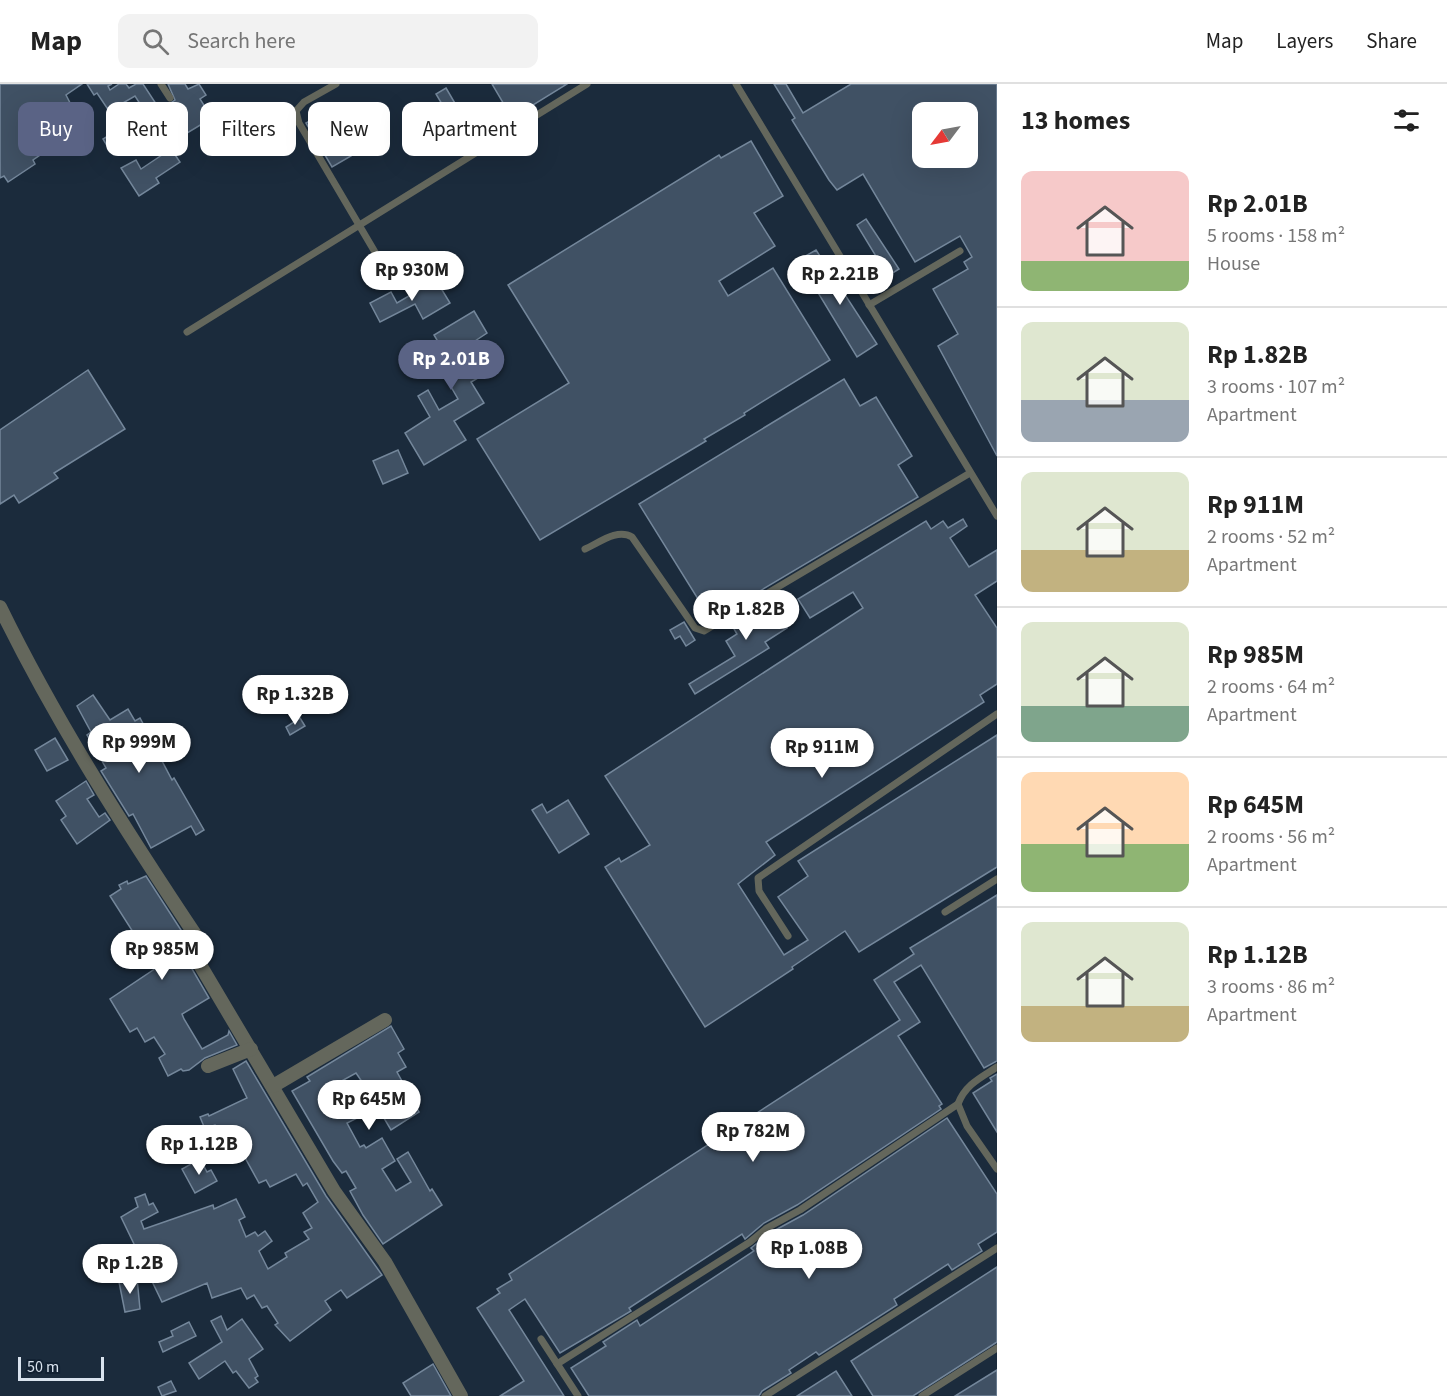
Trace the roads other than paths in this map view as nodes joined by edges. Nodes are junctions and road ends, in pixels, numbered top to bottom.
1 (161, 84) edge
2 (336, 84) edge
3 (588, 84) edge
4 (736, 84) edge
5 (170, 98) dead end
6 (359, 226) junction
7 (960, 251) dead end
8 (392, 281) dead end
9 (869, 304) junction
10 (187, 332) dead end
11 (970, 473) junction
12 (997, 516) edge
13 (585, 549) dead end
14 (0, 607) edge
15 (997, 714) edge
16 (997, 879) edge
17 (945, 912) dead end
18 (788, 936) dead end
19 (385, 1020) dead end
20 (251, 1050) junction
21 (208, 1066) dead end
22 (997, 1067) edge
23 (273, 1086) junction
24 (958, 1104) junction
25 (997, 1169) edge
26 (997, 1248) edge
27 (541, 1339) dead end
28 (997, 1348) edge
29 (557, 1364) junction
30 (461, 1396) edge
31 (578, 1396) edge
32 (765, 1396) edge
33 (922, 1396) edge

1 - 5 lane
2 - 6 lane
3 - 6 lane
4 - 9 lane
6 - 8 lane
6 - 10 lane
7 - 9 lane
9 - 11 lane
11 - 12 lane
11 - 13 lane
14 - 20 street
15 - 18 lane
16 - 17 lane
19 - 23 street
20 - 21 street
20 - 23 street
22 - 24 lane
23 - 30 street
24 - 25 lane
24 - 29 lane
26 - 32 lane
27 - 29 lane
28 - 33 lane
29 - 31 lane

